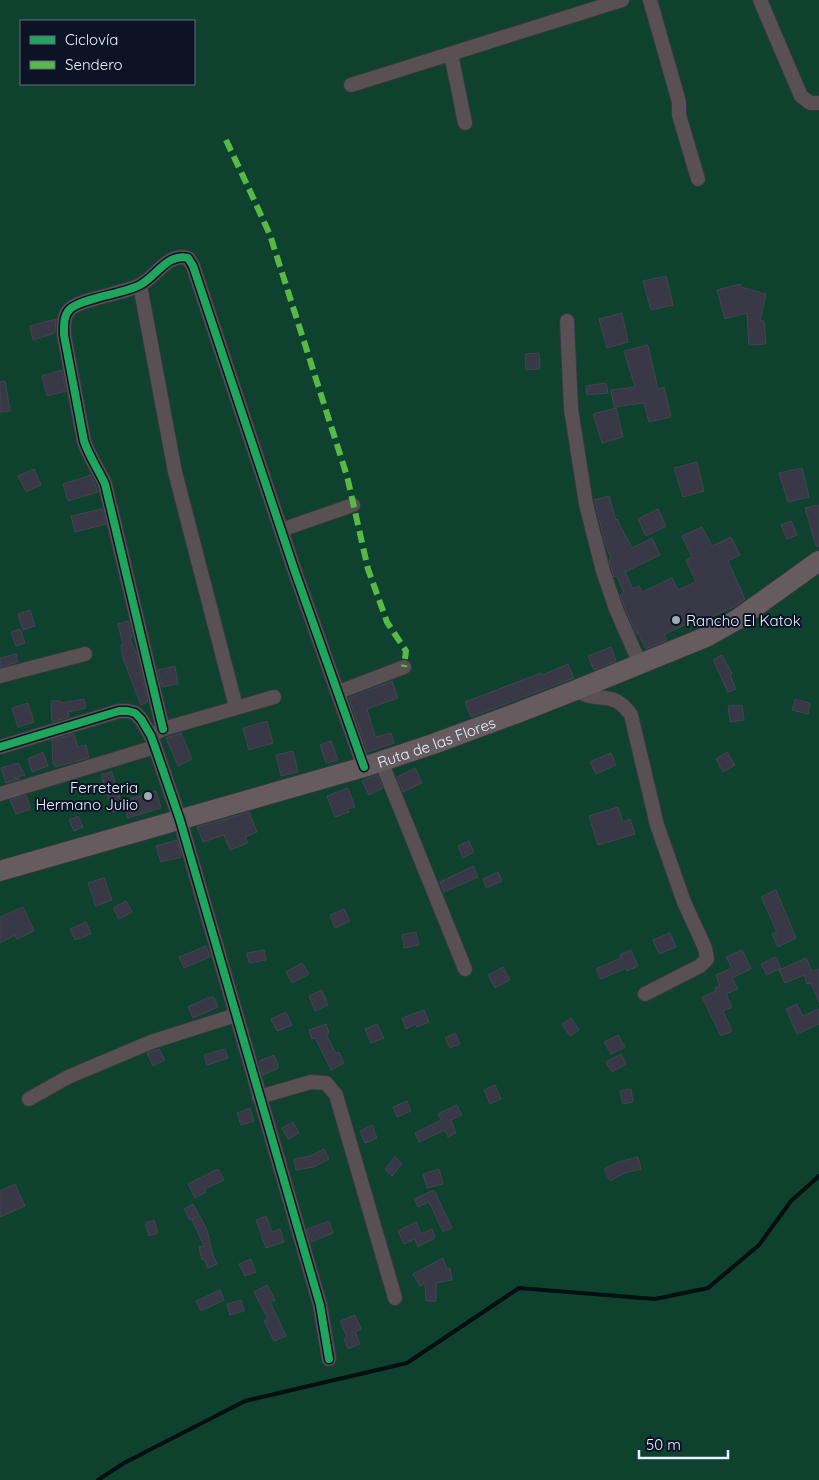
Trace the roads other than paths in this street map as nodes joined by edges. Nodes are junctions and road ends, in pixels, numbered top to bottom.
1 (622, 0) edge
2 (650, 0) edge
3 (760, 0) edge
4 (451, 54) junction
5 (351, 85) dead end
6 (819, 103) edge
7 (465, 123) dead end
8 (698, 180) dead end
9 (140, 285) junction
10 (567, 321) dead end
11 (353, 504) dead end
12 (281, 530) junction
13 (819, 561) edge
14 (85, 654) dead end
15 (640, 664) junction
16 (404, 667) dead end
17 (0, 676) edge
18 (576, 690) junction
19 (338, 692) junction
20 (274, 697) dead end
21 (236, 707) junction
22 (156, 737) junction
23 (0, 747) edge
24 (372, 764) junction
25 (0, 794) edge
26 (180, 820) junction
27 (0, 871) edge
28 (465, 969) dead end
29 (645, 994) dead end
30 (236, 1015) junction
31 (259, 1097) junction
32 (30, 1099) dead end
33 (395, 1298) dead end
34 (329, 1359) dead end

1 - 4 street
2 - 8 street
3 - 6 street
4 - 5 street
4 - 7 street
9 - 12 street
9 - 21 street
9 - 22 street
10 - 15 street
11 - 12 street
12 - 19 street
13 - 15 main road, Ruta de las Flores
14 - 17 street
15 - 18 main road, Ruta de las Flores
16 - 19 street
18 - 24 main road, Ruta de las Flores
18 - 29 street
19 - 24 street
20 - 21 street
21 - 22 street
22 - 23 street
22 - 25 street
22 - 26 street
24 - 26 main road, Ruta de las Flores
24 - 28 street
26 - 27 main road, Ruta de las Flores
26 - 30 street
30 - 31 street
30 - 32 street
31 - 33 street
31 - 34 street

